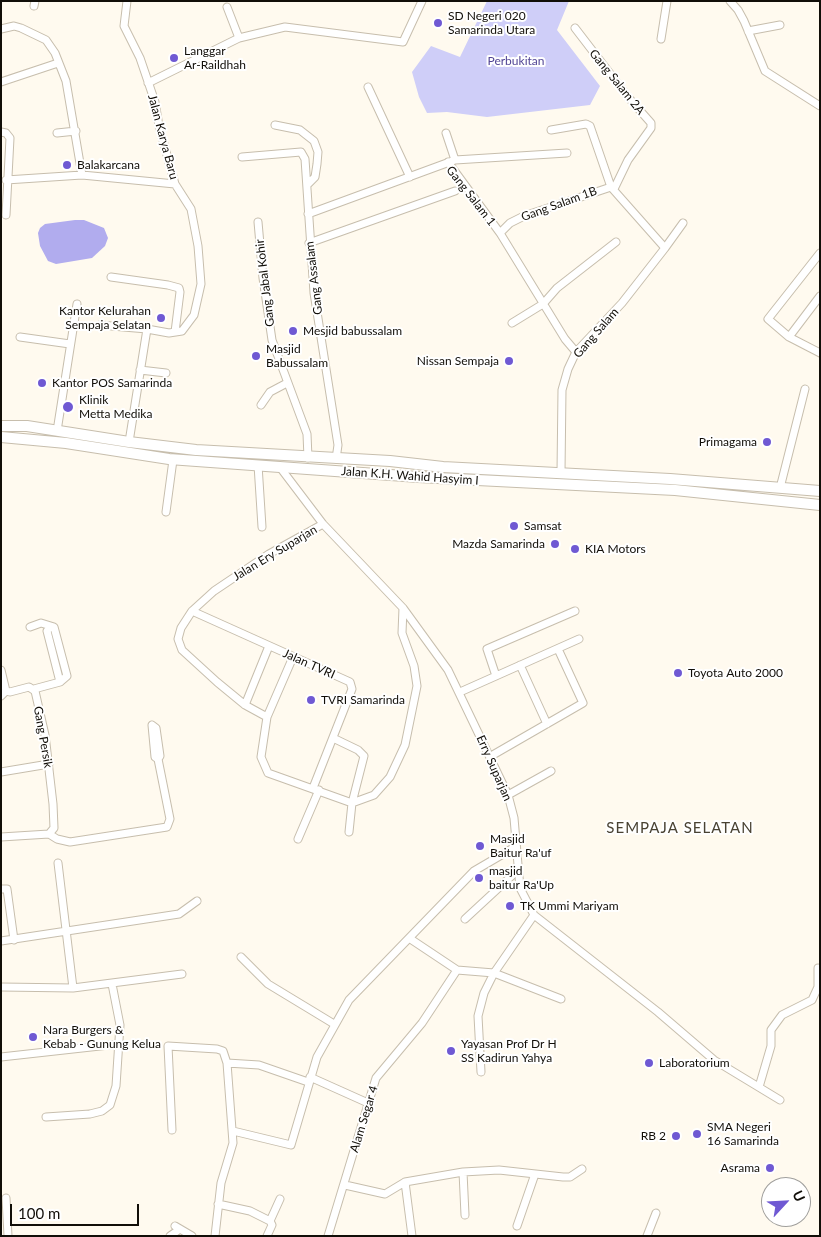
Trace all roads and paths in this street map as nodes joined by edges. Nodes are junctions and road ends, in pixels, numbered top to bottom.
1 (127, 1) edge
2 (422, 1) edge
3 (667, 1) edge
4 (732, 2) edge
5 (227, 7) dead end
6 (780, 25) dead end
7 (575, 28) dead end
8 (1, 29) edge
9 (748, 31) junction
10 (239, 38) junction
11 (661, 39) dead end
12 (58, 63) junction
13 (1, 82) edge
14 (148, 83) junction
15 (368, 87) dead end
16 (820, 106) edge
17 (275, 125) dead end
18 (551, 130) dead end
19 (76, 131) junction
20 (1, 132) edge
21 (57, 133) dead end
22 (446, 133) dead end
23 (567, 153) dead end
24 (242, 157) dead end
25 (451, 161) junction
26 (82, 175) junction
27 (410, 177) junction
28 (6, 180) junction
29 (175, 184) junction
30 (306, 185) junction
31 (612, 188) junction
32 (455, 191) dead end
33 (308, 214) junction
34 (6, 215) dead end
35 (258, 222) dead end
36 (683, 224) dead end
37 (500, 233) junction
38 (616, 242) dead end
39 (309, 244) junction
40 (665, 248) junction
41 (820, 253) edge
42 (111, 277) dead end
43 (820, 296) edge
44 (77, 304) dead end
45 (543, 304) junction
46 (512, 323) dead end
47 (100, 325) dead end
48 (147, 328) junction
49 (175, 332) junction
50 (20, 337) dead end
51 (789, 337) junction
52 (70, 344) junction
53 (576, 352) junction
54 (820, 353) edge
55 (140, 370) junction
56 (166, 373) dead end
57 (287, 382) junction
58 (804, 389) dead end
59 (261, 405) dead end
60 (1, 426) edge
61 (57, 430) junction
62 (1, 437) edge
63 (129, 442) junction
64 (308, 458) junction
65 (336, 459) junction
66 (173, 460) junction
67 (416, 464) junction
68 (258, 465) junction
69 (279, 466) junction
70 (561, 472) junction
71 (418, 477) junction
72 (780, 488) junction
73 (820, 491) edge
74 (820, 505) edge
75 (166, 512) dead end
76 (323, 524) junction
77 (262, 527) dead end
78 (403, 608) junction
79 (192, 611) junction
80 (576, 611) dead end
81 (30, 627) dead end
82 (578, 639) dead end
83 (270, 646) junction
84 (558, 649) junction
85 (293, 657) junction
86 (520, 665) junction
87 (1, 670) edge
88 (496, 676) junction
89 (34, 688) junction
90 (460, 692) junction
91 (4, 693) edge
92 (245, 705) junction
93 (267, 717) junction
94 (547, 724) junction
95 (333, 738) junction
96 (491, 756) junction
97 (158, 759) dead end
98 (49, 764) junction
99 (551, 771) dead end
100 (1, 772) edge
101 (316, 789) junction
102 (508, 795) junction
103 (352, 803) junction
104 (349, 832) dead end
105 (49, 834) junction
106 (1, 837) edge
107 (298, 839) dead end
108 (515, 847) junction
109 (58, 862) dead end
110 (518, 870) junction
111 (4, 889) edge
112 (197, 902) dead end
113 (534, 915) junction
114 (465, 919) dead end
115 (67, 930) junction
116 (409, 938) junction
117 (14, 940) junction
118 (1, 941) edge
119 (241, 957) dead end
120 (818, 968) dead end
121 (459, 969) junction
122 (494, 973) junction
123 (182, 974) dead end
124 (112, 984) junction
125 (1, 986) edge
126 (73, 988) junction
127 (561, 999) dead end
128 (334, 1024) junction
129 (118, 1044) junction
130 (1, 1058) edge
131 (227, 1062) junction
132 (481, 1072) dead end
133 (309, 1079) junction
134 (759, 1087) junction
135 (780, 1100) dead end
136 (368, 1103) junction
137 (46, 1117) dead end
138 (172, 1130) dead end
139 (233, 1131) junction
140 (582, 1169) dead end
141 (463, 1172) junction
142 (535, 1174) junction
143 (405, 1182) junction
144 (345, 1185) junction
145 (6, 1198) dead end
146 (280, 1199) dead end
147 (218, 1204) junction
148 (656, 1213) dead end
149 (465, 1215) dead end
150 (270, 1221) junction
151 (517, 1226) dead end
152 (8, 1236) edge
153 (170, 1236) edge
154 (192, 1236) edge
155 (215, 1236) edge
156 (267, 1236) edge
157 (328, 1236) edge
158 (412, 1236) edge
159 (647, 1236) edge

1 - 14 street, Jalan Karya Baru
2 - 10 street, Jalan Karya Baru
3 - 11 street
4 - 9 street
5 - 10 street
6 - 9 street
7 - 31 street, Gang Salam 2A
8 - 12 street
9 - 16 street
10 - 14 street, Jalan Karya Baru
12 - 13 street
12 - 19 street
14 - 29 street, Jalan Karya Baru
15 - 27 street
17 - 30 street
18 - 31 street
19 - 21 street
19 - 26 street
20 - 28 street
22 - 25 street
23 - 25 street
24 - 30 street, Gang Assalam
25 - 27 street, Gang Salam 1
25 - 37 street, Gang Salam 1
26 - 28 street
26 - 29 street
27 - 33 street, Gang Salam 1
28 - 34 street
29 - 49 street, Jalan Karya Baru
30 - 33 street, Gang Assalam
31 - 37 street, Gang Salam 1B
31 - 40 street, Gang Salam 1B
32 - 39 street
33 - 39 street, Gang Assalam
35 - 57 street, Gang Jabal Kohir
36 - 40 street
37 - 45 street, Gang Salam 1
38 - 45 street
39 - 65 street, Gang Assalam
40 - 53 street, Gang Salam
41 - 51 street
42 - 49 street
43 - 51 street
44 - 52 street
45 - 46 street
45 - 53 street, Gang Salam 1
47 - 48 street
48 - 49 street
48 - 55 street
50 - 52 street
51 - 54 street
52 - 61 street
53 - 70 street, Gang Salam
55 - 56 street
55 - 63 street
57 - 59 street
57 - 64 street, Gang Jabal Kohir
58 - 72 street
60 - 61 main road, Jalan K.H. Wahid Hasyim I
61 - 63 main road, Jalan K.H. Wahid Hasyim I
62 - 66 main road, Jalan K.H. Wahid Hasyim I
63 - 64 main road, Jalan K.H. Wahid Hasyim I
64 - 65 main road, Jalan K.H. Wahid Hasyim I
65 - 67 main road, Jalan K.H. Wahid Hasyim I
66 - 68 main road, Jalan K.H. Wahid Hasyim I
66 - 75 street
67 - 70 main road, Jalan K.H. Wahid Hasyim I
67 - 71 main road
68 - 69 main road, Jalan K.H. Wahid Hasyim I
68 - 77 street
69 - 71 main road, Jalan K.H. Wahid Hasyim I
69 - 76 street, Erry Suparjan
70 - 72 main road, Jalan K.H. Wahid Hasyim I
71 - 74 main road, Jalan K.H. Wahid Hasyim I
72 - 73 main road, Jalan K.H. Wahid Hasyim I
76 - 78 street, Erry Suparjan
76 - 79 street, Jalan Ery Suparjan
78 - 90 street, Erry Suparjan
78 - 103 street
79 - 83 street, Jalan TVRI
79 - 92 street, Jalan Ery Suparjan
80 - 88 street
81 - 89 street
82 - 84 street
83 - 85 street, Jalan TVRI
83 - 92 street
84 - 86 street
84 - 94 street
85 - 93 street
85 - 95 street, Jalan TVRI
86 - 88 street
86 - 94 street
87 - 91 street, Gang Persik
88 - 90 street
89 - 91 street, Gang Persik
89 - 98 street, Gang Persik
90 - 96 street, Erry Suparjan
92 - 93 street, Jalan Ery Suparjan
93 - 101 street
94 - 96 street
95 - 101 street, Jalan TVRI
95 - 103 street
96 - 102 street, Erry Suparjan
97 - 105 street
98 - 100 street
98 - 105 street, Gang Persik
99 - 102 street
101 - 103 street
101 - 107 street, Jalan TVRI
102 - 108 street, Erry Suparjan
103 - 104 street
105 - 106 street
108 - 110 street, Erry Suparjan
108 - 116 street
109 - 115 street
110 - 113 street, Erry Suparjan
110 - 114 street
111 - 117 street
112 - 115 street
113 - 122 street
113 - 134 street, Erry Suparjan
115 - 117 street
115 - 126 street
116 - 121 street
116 - 128 street
117 - 118 street
119 - 128 street
120 - 134 street
121 - 122 street
121 - 136 street, Alam Segar 4
122 - 127 street
122 - 132 street
123 - 124 street
124 - 126 street
124 - 129 street
125 - 126 street
128 - 133 street
129 - 130 street
129 - 137 street
131 - 133 street
131 - 138 street
131 - 139 street
133 - 136 street
133 - 139 street
134 - 135 street, Erry Suparjan
136 - 144 street, Alam Segar 4
139 - 147 street
140 - 142 street
141 - 142 street
141 - 143 street
141 - 149 street
142 - 151 street
143 - 144 street
143 - 158 street
144 - 157 street, Alam Segar 4
145 - 152 street
146 - 150 street
147 - 150 street
147 - 155 street
148 - 159 street
150 - 156 street
153 - 154 street

